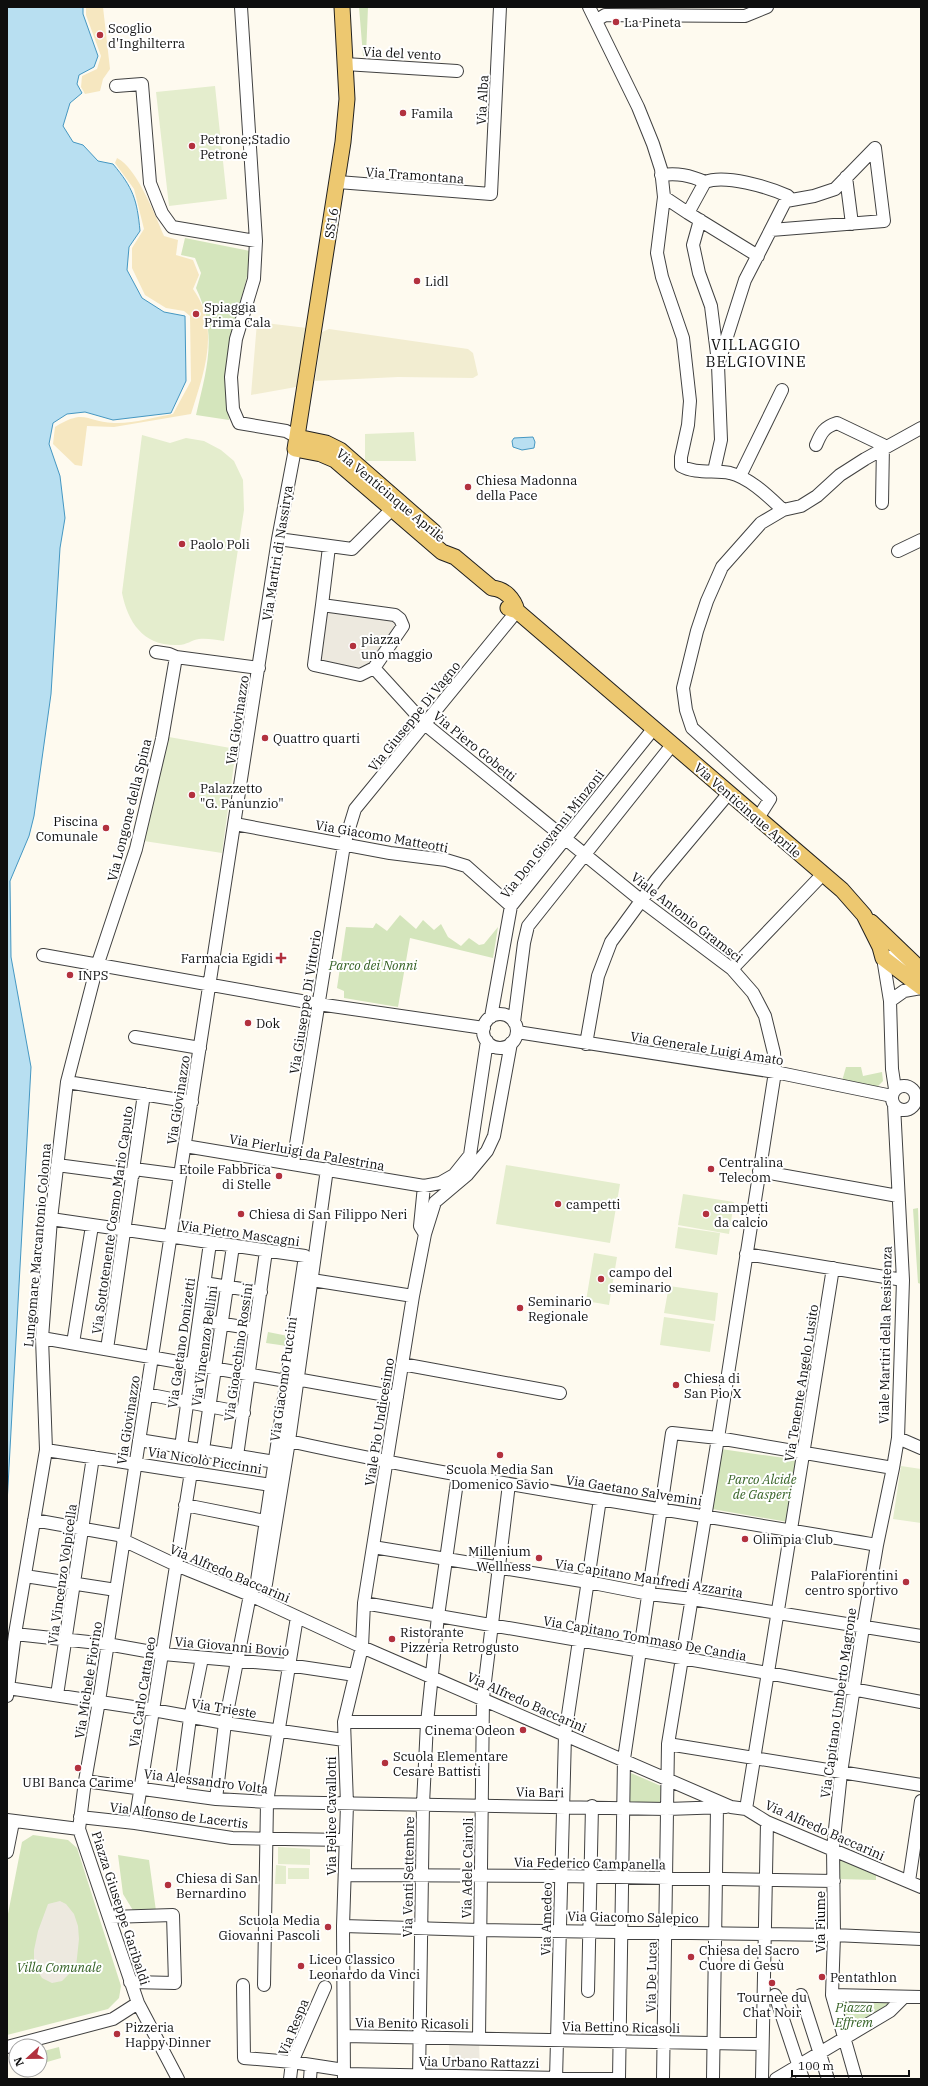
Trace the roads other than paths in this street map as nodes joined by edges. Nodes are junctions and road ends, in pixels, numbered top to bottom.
1 (241, 7) edge
2 (342, 7) edge
3 (500, 7) edge
4 (589, 7) edge
5 (767, 7) edge
6 (597, 20) junction
7 (345, 64) junction
8 (457, 70) dead end
9 (116, 86) dead end
10 (661, 176) junction
11 (846, 177) junction
12 (338, 182) junction
13 (705, 182) junction
14 (491, 194) joint
15 (664, 197) junction
16 (786, 201) junction
17 (688, 213) junction
18 (700, 220) junction
19 (852, 224) junction
20 (771, 230) junction
21 (256, 241) junction
22 (758, 256) junction
23 (718, 365) junction
24 (782, 390) dead end
25 (921, 428) edge
26 (296, 443) junction
27 (816, 445) dead end
28 (882, 450) junction
29 (714, 471) junction
30 (740, 476) junction
31 (882, 503) dead end
32 (392, 509) junction
33 (783, 510) junction
34 (278, 539) junction
35 (921, 540) edge
36 (329, 547) junction
37 (898, 552) dead end
38 (455, 556) junction
39 (322, 605) junction
40 (517, 612) junction
41 (156, 652) dead end
42 (176, 657) junction
43 (259, 668) junction
44 (374, 668) junction
45 (426, 725) junction
46 (654, 728) junction
47 (672, 744) junction
48 (729, 793) junction
49 (758, 818) junction
50 (235, 824) junction
51 (566, 838) junction
52 (344, 844) junction
53 (585, 854) junction
54 (822, 874) junction
55 (641, 900) junction
56 (511, 906) junction
57 (864, 915) junction
58 (43, 955) dead end
59 (883, 958) junction
60 (97, 966) junction
61 (919, 968) edge
62 (732, 969) junction
63 (210, 986) junction
64 (921, 988) edge
65 (890, 1000) junction
66 (318, 1004) junction
67 (491, 1017) junction
68 (484, 1028) junction
69 (514, 1033) junction
70 (135, 1036) dead end
71 (487, 1041) junction
72 (586, 1044) junction
73 (200, 1048) junction
74 (775, 1072) junction
75 (67, 1082) junction
76 (144, 1094) junction
77 (897, 1094) junction
78 (918, 1095) edge
79 (192, 1102) junction
80 (914, 1107) edge
81 (896, 1129) junction
82 (185, 1146) junction
83 (293, 1163) junction
84 (57, 1165) junction
85 (327, 1169) junction
86 (759, 1171) junction
87 (133, 1172) junction
88 (180, 1175) junction
89 (424, 1186) junction
90 (898, 1196) junction
91 (51, 1219) junction
92 (92, 1226) junction
93 (124, 1231) junction
94 (425, 1234) junction
95 (170, 1237) junction
96 (210, 1243) junction
97 (233, 1246) junction
98 (266, 1251) junction
99 (746, 1254) junction
100 (833, 1268) junction
101 (312, 1280) junction
102 (903, 1280) junction
103 (204, 1283) junction
104 (227, 1287) junction
105 (261, 1292) junction
106 (413, 1296) junction
107 (199, 1320) junction
108 (221, 1324) junction
109 (255, 1329) junction
110 (42, 1338) junction
111 (74, 1343) junction
112 (107, 1349) junction
113 (152, 1356) junction
114 (192, 1364) junction
115 (402, 1364) junction
116 (215, 1368) junction
117 (249, 1374) junction
118 (291, 1380) junction
119 (560, 1393) dead end
120 (146, 1394) junction
121 (398, 1397) junction
122 (187, 1402) junction
123 (209, 1406) junction
124 (244, 1413) junction
125 (718, 1438) junction
126 (898, 1438) junction
127 (139, 1440) junction
128 (289, 1441) junction
129 (180, 1447) junction
130 (921, 1448) edge
131 (46, 1450) junction
132 (202, 1450) junction
133 (804, 1453) junction
134 (238, 1456) junction
135 (93, 1457) junction
136 (275, 1462) junction
137 (387, 1463) junction
138 (135, 1464) junction
139 (893, 1468) junction
140 (191, 1472) junction
141 (458, 1475) junction
142 (509, 1484) junction
143 (270, 1485) junction
144 (600, 1499) junction
145 (185, 1505) junction
146 (661, 1511) junction
147 (706, 1516) junction
148 (34, 1520) junction
149 (265, 1521) junction
150 (82, 1528) junction
151 (792, 1530) junction
152 (124, 1538) junction
153 (877, 1545) junction
154 (373, 1547) junction
155 (446, 1559) junction
156 (176, 1565) junction
157 (498, 1568) junction
158 (25, 1576) junction
159 (257, 1581) junction
160 (588, 1582) junction
161 (74, 1584) junction
162 (116, 1590) junction
163 (649, 1594) junction
164 (250, 1595) junction
165 (692, 1599) junction
166 (364, 1603) junction
167 (778, 1613) junction
168 (438, 1616) junction
169 (297, 1617) junction
170 (490, 1626) junction
171 (863, 1627) junction
172 (15, 1634) junction
173 (921, 1636) edge
174 (66, 1640) junction
175 (578, 1641) junction
176 (107, 1644) junction
177 (362, 1647) junction
178 (640, 1651) junction
179 (163, 1654) junction
180 (202, 1658) junction
181 (682, 1660) junction
182 (237, 1661) junction
183 (288, 1665) junction
184 (768, 1673) junction
185 (356, 1675) junction
186 (432, 1676) junction
187 (854, 1690) junction
188 (7, 1692) edge
189 (57, 1695) junction
190 (483, 1698) junction
191 (99, 1701) junction
192 (921, 1702) edge
193 (153, 1710) junction
194 (190, 1718) junction
195 (344, 1722) junction
196 (482, 1722) junction
197 (225, 1723) junction
198 (427, 1723) junction
199 (278, 1730) junction
200 (565, 1735) junction
201 (344, 1740) junction
202 (668, 1744) junction
203 (753, 1757) junction
204 (624, 1759) junction
205 (841, 1773) junction
206 (667, 1778) junction
207 (85, 1781) junction
208 (921, 1785) edge
209 (141, 1787) junction
210 (180, 1793) junction
211 (216, 1799) junction
212 (921, 1800) edge
213 (267, 1802) junction
214 (348, 1804) junction
215 (423, 1804) junction
216 (482, 1805) junction
217 (563, 1806) junction
218 (592, 1806) junction
219 (717, 1807) junction
220 (731, 1807) junction
221 (623, 1808) junction
222 (667, 1809) junction
223 (746, 1809) junction
224 (10, 1821) edge
225 (767, 1822) junction
226 (80, 1823) junction
227 (135, 1823) junction
228 (265, 1838) junction
229 (346, 1840) junction
230 (833, 1848) junction
231 (7, 1852) edge
232 (423, 1874) junction
233 (345, 1875) junction
234 (481, 1875) junction
235 (561, 1876) junction
236 (590, 1877) junction
237 (623, 1877) junction
238 (666, 1878) junction
239 (717, 1880) junction
240 (767, 1880) junction
241 (834, 1881) junction
242 (909, 1881) junction
243 (921, 1887) edge
244 (110, 1917) junction
245 (344, 1926) junction
246 (422, 1928) junction
247 (480, 1930) junction
248 (560, 1930) junction
249 (589, 1930) junction
250 (622, 1931) junction
251 (715, 1932) junction
252 (666, 1933) junction
253 (766, 1934) junction
254 (834, 1935) junction
255 (921, 1939) edge
256 (130, 1982) junction
257 (243, 1985) dead end
258 (264, 1985) dead end
259 (325, 1986) dead end
260 (588, 1992) dead end
261 (769, 1995) junction
262 (801, 1995) dead end
263 (832, 1995) junction
264 (904, 1997) junction
265 (921, 1997) edge
266 (138, 2003) junction
267 (344, 2036) junction
268 (419, 2037) junction
269 (479, 2038) junction
270 (557, 2040) junction
271 (620, 2040) junction
272 (844, 2040) junction
273 (664, 2042) junction
274 (714, 2043) junction
275 (762, 2044) junction
276 (7, 2047) edge
277 (820, 2054) junction
278 (292, 2062) junction
279 (310, 2065) junction
280 (799, 2066) junction
281 (344, 2074) edge
282 (419, 2077) edge
283 (450, 2077) edge
284 (480, 2077) edge
285 (556, 2078) edge
286 (178, 2079) edge
287 (290, 2079) edge
288 (310, 2079) edge
289 (614, 2079) edge
290 (619, 2079) edge
291 (663, 2079) edge
292 (713, 2079) edge
293 (762, 2079) edge
294 (776, 2079) edge
295 (803, 2079) edge
296 (828, 2079) edge
297 (856, 2079) edge

1 - 21 street
2 - 7 main road, SS16
3 - 14 street, Via Alba
4 - 6 street
5 - 6 street
6 - 10 street
7 - 8 street, Via del vento
7 - 12 main road, SS16
9 - 21 street
10 - 13 street
10 - 15 street
11 - 16 street
11 - 19 street
11 - 19 street
12 - 14 street, Via Tramontana
12 - 26 main road, SS16
13 - 16 street
13 - 17 street
15 - 17 street
15 - 29 street
16 - 20 street
17 - 18 street
18 - 22 street
18 - 23 street
19 - 20 street
20 - 22 street
21 - 26 street
22 - 23 street
23 - 29 street
24 - 30 street
25 - 28 street
26 - 32 main road, Via Venticinque Aprile
26 - 34 street, Via Martiri di Nassirya
26 - 38 main road, Via Venticinque Aprile
27 - 28 street
28 - 31 street
28 - 33 street
29 - 30 street
30 - 33 street
32 - 36 street
32 - 38 main road, Via Venticinque Aprile
33 - 49 street
34 - 36 street
34 - 43 street, Via Martiri di Nassirya
35 - 37 street
36 - 39 street
38 - 40 main road, Via Venticinque Aprile
39 - 44 street
39 - 44 street
40 - 45 street, Via Giuseppe Di Vagno
40 - 46 main road, Via Venticinque Aprile
41 - 42 street
42 - 43 street
42 - 60 street, Via Longone della Spina
43 - 50 street, Via Giovinazzo
44 - 45 street, Via Piero Gobetti
45 - 51 street, Via Piero Gobetti
45 - 52 street, Via Giuseppe Di Vagno
46 - 47 main road, Via Venticinque Aprile
46 - 51 street, Via Don Giovanni Minzoni
47 - 48 main road, Via Venticinque Aprile
47 - 53 street
48 - 49 main road, Via Venticinque Aprile
48 - 55 street
49 - 54 main road, Via Venticinque Aprile
50 - 52 street, Via Giacomo Matteotti
50 - 63 street, Via Giovinazzo
51 - 53 street, Viale Antonio Gramsci
51 - 56 street, Via Don Giovanni Minzoni
52 - 56 street, Via Giacomo Matteotti
52 - 66 street, Via Giuseppe Di Vittorio
53 - 55 street, Viale Antonio Gramsci
53 - 69 street
54 - 57 main road, Via Venticinque Aprile
54 - 62 street
55 - 62 street, Viale Antonio Gramsci
55 - 72 street
56 - 67 street, Via Don Giovanni Minzoni
57 - 59 main road, Via Venticinque Aprile
57 - 61 main road
58 - 60 street
59 - 61 street
59 - 64 main road
59 - 65 street, Via Venticinque Aprile
60 - 63 street
60 - 75 street, Lungomare Marcantonio Colonna
62 - 74 street, Viale Antonio Gramsci
63 - 66 street
63 - 73 street, Via Giovinazzo
64 - 65 street
65 - 77 street, Via Venticinque Aprile
66 - 68 street
66 - 83 street, Via Giuseppe Di Vittorio
67 - 68 street
67 - 69 street
68 - 71 street
69 - 71 street
69 - 72 street, Via Generale Luigi Amato
69 - 94 street, Viale Pio Undicesimo
70 - 73 street
71 - 89 street
72 - 74 street, Via Generale Luigi Amato
73 - 79 street, Via Giovinazzo
74 - 77 street, Via Generale Luigi Amato
74 - 86 street, Viale Antonio Gramsci
75 - 76 street
75 - 84 street, Lungomare Marcantonio Colonna
76 - 79 street
76 - 87 street, Via Sottotenente Cosmo Mario Caputo
77 - 78 street
77 - 80 street, Via Generale Luigi Amato
77 - 81 street, Viale Martiri della Resistenza
78 - 80 street
79 - 82 street, Via Giovinazzo
80 - 81 street
81 - 90 street, Viale Martiri della Resistenza
82 - 83 street, Via Pierluigi da Palestrina
82 - 88 street, Via Giovinazzo
83 - 85 street, Via Pierluigi da Palestrina
84 - 87 street
84 - 91 street, Lungomare Marcantonio Colonna
85 - 89 street, Via Pierluigi da Palestrina
85 - 101 street, Via Giacomo Puccini
86 - 90 street
86 - 99 street, Viale Antonio Gramsci
87 - 88 street
87 - 93 street, Via Sottotenente Cosmo Mario Caputo
88 - 95 street, Via Giovinazzo
89 - 94 street
90 - 102 street, Viale Martiri della Resistenza
91 - 92 street, Via Pietro Mascagni
91 - 110 street, Lungomare Marcantonio Colonna
92 - 93 street, Via Pietro Mascagni
92 - 111 street
93 - 95 street, Via Pietro Mascagni
93 - 112 street, Via Sottotenente Cosmo Mario Caputo
94 - 106 street, Viale Pio Undicesimo
95 - 96 street, Via Pietro Mascagni
95 - 113 street, Via Giovinazzo
96 - 97 street, Via Pietro Mascagni
96 - 103 street, Via Gaetano Donizetti
97 - 98 street, Via Pietro Mascagni
97 - 104 street, Via Vincenzo Bellini
98 - 105 street, Via Gioacchino Rossini
98 - 118 street, Via Pietro Mascagni
99 - 100 street
99 - 125 street, Viale Antonio Gramsci
100 - 102 street
100 - 133 street, Via Tenente Angelo Lusito
101 - 106 street
101 - 118 street, Via Giacomo Puccini
102 - 126 street, Viale Martiri della Resistenza
103 - 104 street
103 - 107 street, Via Gaetano Donizetti
104 - 105 street
104 - 108 street, Via Vincenzo Bellini
105 - 109 street, Via Gioacchino Rossini
106 - 115 street, Viale Pio Undicesimo
107 - 108 street
107 - 114 street, Via Gaetano Donizetti
108 - 109 street
108 - 116 street, Via Vincenzo Bellini
109 - 117 street, Via Gioacchino Rossini
110 - 111 street
110 - 131 street, Lungomare Marcantonio Colonna
111 - 112 street
112 - 113 street
113 - 114 street
113 - 120 street, Via Giovinazzo
114 - 116 street
114 - 122 street, Via Gaetano Donizetti
115 - 119 street
115 - 121 street, Viale Pio Undicesimo
116 - 117 street
116 - 123 street, Via Vincenzo Bellini
117 - 118 street
117 - 124 street, Via Gioacchino Rossini
118 - 121 street
118 - 128 street, Via Giacomo Puccini
118 - 136 street
120 - 122 street
120 - 127 street, Via Giovinazzo
121 - 137 street, Viale Pio Undicesimo
122 - 123 street
122 - 129 street, Via Gaetano Donizetti
123 - 124 street
123 - 132 street, Via Vincenzo Bellini
124 - 134 street, Via Gioacchino Rossini
125 - 133 street
125 - 146 street
125 - 147 street, Viale Antonio Gramsci
126 - 130 street
126 - 139 street, Viale Martiri della Resistenza
127 - 129 street
127 - 138 street, Via Giovinazzo
128 - 137 street, Via Gaetano Salvemini
128 - 159 street, Via Giacomo Puccini
129 - 132 street
131 - 135 street, Via Nicolò Piccinni
131 - 148 street, Lungomare Marcantonio Colonna
132 - 134 street
133 - 139 street
133 - 151 street, Via Tenente Angelo Lusito
134 - 136 street
135 - 138 street, Via Nicolò Piccinni
135 - 150 street, Via Vincenzo Volpicella
136 - 143 street
137 - 141 street, Via Gaetano Salvemini
137 - 154 street, Viale Pio Undicesimo
138 - 140 street, Via Nicolò Piccinni
138 - 152 street, Via Giovinazzo
139 - 153 street, Via Capitano Umberto Magrone
140 - 143 street, Via Nicolò Piccinni
140 - 145 street, Via Carlo Cattaneo
141 - 142 street, Via Gaetano Salvemini
141 - 155 street, Via Venti Settembre
142 - 144 street, Via Gaetano Salvemini
142 - 157 street, Via Adele Cairoli
143 - 149 street
144 - 146 street, Via Gaetano Salvemini
144 - 160 street, Via Amedeo
145 - 149 street
145 - 156 street, Via Carlo Cattaneo
146 - 147 street, Via Gaetano Salvemini
146 - 163 street
147 - 151 street, Via Gaetano Salvemini
147 - 165 street, Viale Antonio Gramsci
148 - 150 street, Via Alfredo Baccarini
148 - 158 street, Lungomare Marcantonio Colonna
149 - 159 street
150 - 152 street, Via Alfredo Baccarini
150 - 161 street, Via Vincenzo Volpicella
151 - 153 street, Via Gaetano Salvemini
151 - 167 street, Via Tenente Angelo Lusito
152 - 156 street, Via Alfredo Baccarini
152 - 162 street, Via Michele Fiorino
153 - 171 street, Via Capitano Umberto Magrone
154 - 155 street, Via Capitano Manfredi Azzarita
154 - 166 street, Viale Pio Undicesimo
155 - 157 street, Via Capitano Manfredi Azzarita
155 - 168 street, Via Venti Settembre
156 - 164 street, Via Alfredo Baccarini
156 - 179 street, Via Carlo Cattaneo
157 - 160 street, Via Capitano Manfredi Azzarita
157 - 170 street, Via Adele Cairoli
158 - 161 street
158 - 172 street, Lungomare Marcantonio Colonna
159 - 164 street
160 - 163 street, Via Capitano Manfredi Azzarita
160 - 175 street, Via Amedeo
161 - 162 street
161 - 174 street, Via Vincenzo Volpicella
162 - 176 street, Via Michele Fiorino
163 - 165 street, Via Capitano Manfredi Azzarita
163 - 178 street
164 - 169 street, Via Alfredo Baccarini
164 - 182 street
165 - 167 street, Via Capitano Manfredi Azzarita
165 - 181 street, Via De Luca
166 - 168 street, Via Capitano Tommaso De Candia
166 - 177 street, Viale Pio Undicesimo
167 - 171 street, Via Capitano Manfredi Azzarita
167 - 184 street, Via Tenente Angelo Lusito
168 - 170 street, Via Capitano Tommaso De Candia
168 - 186 street, Via Venti Settembre
169 - 177 street, Via Alfredo Baccarini
169 - 183 street
170 - 175 street, Via Capitano Tommaso De Candia
170 - 190 street, Via Adele Cairoli
171 - 173 street, Via Capitano Manfredi Azzarita
171 - 187 street, Via Capitano Umberto Magrone
172 - 174 street, Via Giovanni Bovio
172 - 188 street, Lungomare Marcantonio Colonna
174 - 176 street, Via Giovanni Bovio
174 - 189 street, Via Vincenzo Volpicella
175 - 178 street, Via Capitano Tommaso De Candia
175 - 200 street, Via Amedeo
176 - 179 street, Via Giovanni Bovio
176 - 191 street, Via Michele Fiorino
177 - 185 street, Via Felice Cavallotti
177 - 186 street, Via Alfredo Baccarini
178 - 181 street, Via Capitano Tommaso De Candia
178 - 204 street
179 - 180 street, Via Giovanni Bovio
179 - 193 street, Via Carlo Cattaneo
180 - 182 street, Via Giovanni Bovio
180 - 194 street
181 - 184 street, Via Capitano Tommaso De Candia
181 - 202 street, Via De Luca
182 - 183 street, Via Giovanni Bovio
182 - 197 street
183 - 185 street, Via Giovanni Bovio
183 - 199 street
184 - 187 street, Via Capitano Tommaso De Candia
184 - 203 street, Via Tenente Angelo Lusito
185 - 195 street, Via Felice Cavallotti
186 - 190 street, Via Alfredo Baccarini
186 - 198 street, Via Venti Settembre
187 - 192 street, Via Capitano Tommaso De Candia
187 - 205 street, Via Capitano Umberto Magrone
188 - 189 street, Via Trieste
189 - 191 street, Via Trieste
190 - 196 street, Via Adele Cairoli
190 - 200 street, Via Alfredo Baccarini
191 - 193 street, Via Trieste
191 - 207 street, Via Michele Fiorino
193 - 194 street, Via Trieste
193 - 209 street, Via Carlo Cattaneo
194 - 197 street, Via Trieste
194 - 210 street
195 - 198 street
195 - 201 street, Via Felice Cavallotti
196 - 198 street
196 - 216 street, Via Adele Cairoli
197 - 199 street, Via Trieste
197 - 211 street
198 - 215 street, Via Venti Settembre
199 - 201 street, Via Trieste
199 - 213 street
200 - 204 street, Via Alfredo Baccarini
200 - 217 street, Via Amedeo
201 - 214 street, Via Felice Cavallotti
202 - 203 street
202 - 206 street, Via De Luca
203 - 205 street
203 - 223 street, Via Tenente Angelo Lusito
204 - 206 street, Via Alfredo Baccarini
204 - 221 street
205 - 208 street
205 - 230 street, Via Capitano Umberto Magrone
206 - 220 street, Via Alfredo Baccarini
206 - 222 street, Via De Luca
207 - 209 street, Via Alessandro Volta
207 - 226 street, Via Michele Fiorino
209 - 210 street, Via Alessandro Volta
209 - 227 street, Via Carlo Cattaneo
210 - 211 street, Via Alessandro Volta
211 - 213 street, Via Alessandro Volta
212 - 242 street
213 - 214 street, Via Alessandro Volta
213 - 228 street
214 - 215 street, Via Bari
214 - 229 street, Via Felice Cavallotti
215 - 216 street, Via Bari
215 - 232 street, Via Venti Settembre
216 - 217 street, Via Bari
216 - 234 street, Via Adele Cairoli
217 - 218 street, Via Bari
217 - 235 street, Via Amedeo
218 - 221 street, Via Bari
218 - 236 street
219 - 220 street, Via Bari
219 - 222 street, Via Bari
219 - 239 street
220 - 223 street, Via Alfredo Baccarini
221 - 222 street, Via Bari
221 - 237 street
222 - 238 street, Via De Luca
223 - 225 street, Via Alfredo Baccarini
224 - 226 street, Piazza Giuseppe Garibaldi
224 - 231 street, Piazza Giuseppe Garibaldi
225 - 230 street, Via Alfredo Baccarini
225 - 240 street
226 - 227 street, Via Alfonso de Lacertis
226 - 244 street, Piazza Giuseppe Garibaldi
227 - 228 street, Via Alfonso de Lacertis
228 - 229 street, Via Alfonso de Lacertis
228 - 258 street
229 - 233 street, Via Felice Cavallotti
230 - 241 street, Via Fiume
230 - 242 street, Via Alfredo Baccarini
232 - 233 street, Via Federico Campanella
232 - 234 street, Via Federico Campanella
232 - 246 street, Via Venti Settembre
233 - 245 street, Via Felice Cavallotti
234 - 235 street, Via Federico Campanella
234 - 247 street, Via Adele Cairoli
235 - 236 street, Via Federico Campanella
235 - 248 street, Via Amedeo
236 - 237 street, Via Federico Campanella
236 - 249 street
237 - 238 street, Via Federico Campanella
237 - 250 street
238 - 239 street, Via Federico Campanella
238 - 252 street, Via De Luca
239 - 240 street, Via Federico Campanella
239 - 251 street
240 - 241 street, Via Federico Campanella
240 - 253 street
241 - 254 street, Via Fiume
242 - 243 street, Via Alfredo Baccarini
244 - 256 street, Piazza Giuseppe Garibaldi
244 - 256 street
245 - 246 street, Via Giacomo Salepico
245 - 267 street, Via Felice Cavallotti
246 - 247 street, Via Giacomo Salepico
246 - 268 street, Via Venti Settembre
247 - 248 street, Via Giacomo Salepico
247 - 269 street, Via Adele Cairoli
248 - 249 street, Via Giacomo Salepico
248 - 270 street, Via Amedeo
249 - 250 street, Via Giacomo Salepico
249 - 260 street
250 - 252 street, Via Giacomo Salepico
250 - 271 street
251 - 252 street, Via Giacomo Salepico
251 - 253 street, Via Giacomo Salepico
251 - 274 street
252 - 273 street, Via De Luca
253 - 254 street, Via Giacomo Salepico
253 - 261 street
254 - 255 street, Via Giacomo Salepico
254 - 263 street, Via Fiume
256 - 266 street, Piazza Giuseppe Garibaldi
257 - 278 street, Via Urbano Rattazzi
259 - 278 street, Via Respa
261 - 275 street
261 - 280 street
262 - 277 street
263 - 264 street
263 - 272 street, Via Fiume
264 - 265 street
264 - 272 street
266 - 276 street, Piazza Giuseppe Garibaldi
266 - 286 street
267 - 268 street, Via Benito Ricasoli
267 - 281 street, Via Felice Cavallotti
268 - 269 street, Via Benito Ricasoli
268 - 282 street, Via Venti Settembre
269 - 270 street, Via Bettino Ricasoli
270 - 271 street, Via Bettino Ricasoli
270 - 285 street, Via Amedeo
271 - 273 street, Via Bettino Ricasoli
271 - 290 street
272 - 277 street
272 - 297 street, Via Fiume
273 - 274 street, Via Bettino Ricasoli
273 - 291 street, Via De Luca
274 - 275 street, Via Bettino Ricasoli
274 - 292 street
275 - 293 street
277 - 280 street
277 - 296 street
278 - 279 street, Via Urbano Rattazzi
278 - 287 street, Via Respa
279 - 281 street, Via Urbano Rattazzi
279 - 288 street
280 - 294 street
280 - 295 street
281 - 282 street, Via Urbano Rattazzi
282 - 283 street, Via Urbano Rattazzi
283 - 284 street, Via Urbano Rattazzi
284 - 285 street, Via Urbano Rattazzi
285 - 289 street, Via Urbano Rattazzi

